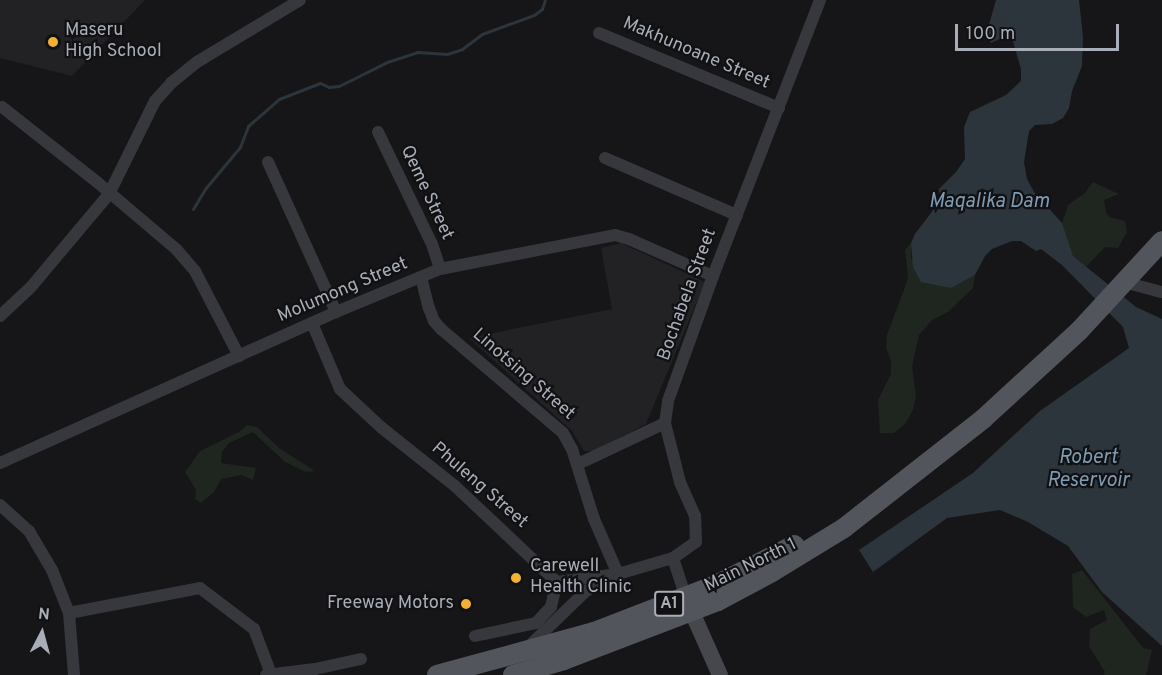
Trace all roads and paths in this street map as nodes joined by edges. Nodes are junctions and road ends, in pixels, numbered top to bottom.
1 (300, 0) edge
2 (820, 0) edge
3 (599, 33) dead end
4 (2, 107) dead end
5 (779, 108) junction
6 (378, 132) dead end
7 (605, 158) dead end
8 (268, 162) dead end
9 (109, 194) junction
10 (737, 215) junction
11 (1162, 241) edge
12 (440, 269) junction
13 (713, 276) junction
14 (421, 277) junction
15 (1123, 284) junction
16 (1162, 292) edge
17 (336, 312) junction
18 (0, 316) edge
19 (312, 323) junction
20 (239, 356) junction
21 (665, 423) junction
22 (0, 463) edge
23 (578, 464) junction
24 (0, 505) edge
25 (673, 558) junction
26 (618, 574) junction
27 (557, 582) junction
28 (689, 604) junction
29 (69, 613) junction
30 (475, 636) dead end
31 (524, 651) junction
32 (361, 659) dead end
33 (272, 674) edge
34 (74, 675) edge
35 (267, 675) edge
36 (437, 675) edge
37 (513, 675) edge
38 (720, 675) edge

1 - 9 street
2 - 5 street, Bochabela Street
3 - 5 street, Makhunoane Street
4 - 9 street
5 - 10 street, Bochabela Street
6 - 12 street, Qeme Street
7 - 10 street
8 - 17 street
9 - 18 street
9 - 20 street
10 - 13 street, Bochabela Street
11 - 15 main road, Main North 1 / A1
12 - 13 street, Molumong Street
12 - 14 street, Molumong Street
13 - 21 street, Bochabela Street
14 - 17 street, Molumong Street
14 - 23 street, Linotsing Street
15 - 16 street
15 - 28 main road, Main North 1 / A1
17 - 19 street, Molumong Street
19 - 20 street, Molumong Street
19 - 27 street, Phuleng Street
20 - 22 street, Molumong Street
21 - 23 street
21 - 25 street, Bochabela Street
23 - 26 street, Linotsing Street
24 - 29 street
25 - 26 street
25 - 28 street
26 - 27 street
26 - 31 street
27 - 30 street
28 - 31 main road, Main North 1 / A1
28 - 37 main road, Main North 1 / A1
28 - 38 main road
29 - 33 street
29 - 34 street
31 - 36 main road, Main North 1 / A1
32 - 33 street
33 - 35 street

